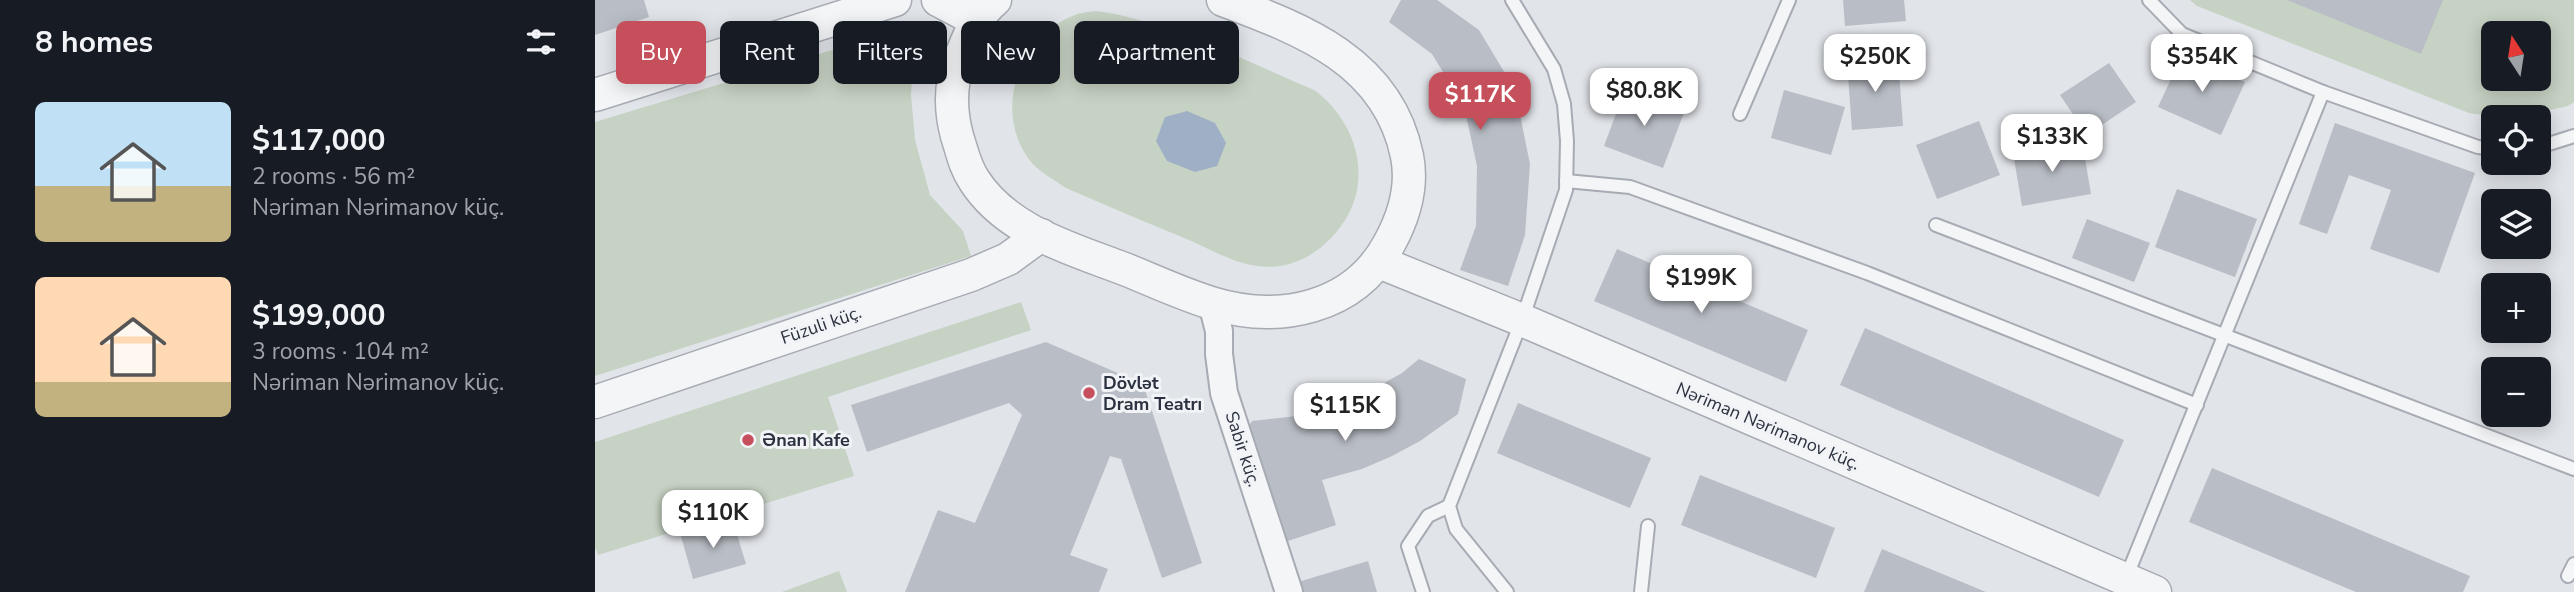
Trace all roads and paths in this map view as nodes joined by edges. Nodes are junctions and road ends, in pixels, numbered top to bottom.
1 (895, 0) edge
2 (938, 0) edge
3 (1512, 0) edge
4 (1789, 0) edge
5 (2149, 0) edge
6 (1243, 3) edge
7 (985, 10) edge
8 (2323, 92) junction
9 (595, 95) edge
10 (1740, 114) dead end
11 (2574, 136) edge
12 (2551, 143) edge
13 (2481, 147) edge
14 (1566, 181) junction
15 (1936, 225) dead end
16 (1041, 235) junction
17 (1379, 262) junction
18 (1212, 303) junction
19 (1522, 320) junction
20 (2224, 337) junction
21 (595, 401) edge
22 (2197, 405) junction
23 (2574, 469) edge
24 (1448, 506) junction
25 (1648, 526) dead end
26 (2574, 564) edge
27 (2568, 576) dead end
28 (2123, 586) edge
29 (1289, 592) edge
30 (1423, 592) edge
31 (1507, 592) edge
32 (1641, 592) edge
33 (2155, 592) edge

1 - 9 street
2 - 7 street
3 - 14 lane
4 - 10 lane
5 - 8 lane
6 - 17 street
7 - 16 street
8 - 13 lane
8 - 20 lane
11 - 12 lane
14 - 19 lane
14 - 22 lane
15 - 20 lane
16 - 18 street
16 - 21 street, Füzuli küç.
17 - 18 street
17 - 19 street, Nəriman Nərimanov küç.
18 - 29 street, Sabir küç.
19 - 24 lane
19 - 28 street, Nəriman Nərimanov küç.
20 - 22 lane
20 - 23 lane
22 - 28 lane
24 - 30 lane
24 - 31 lane
25 - 32 lane
26 - 27 lane
28 - 33 street, Nəriman Nərimanov küç.

